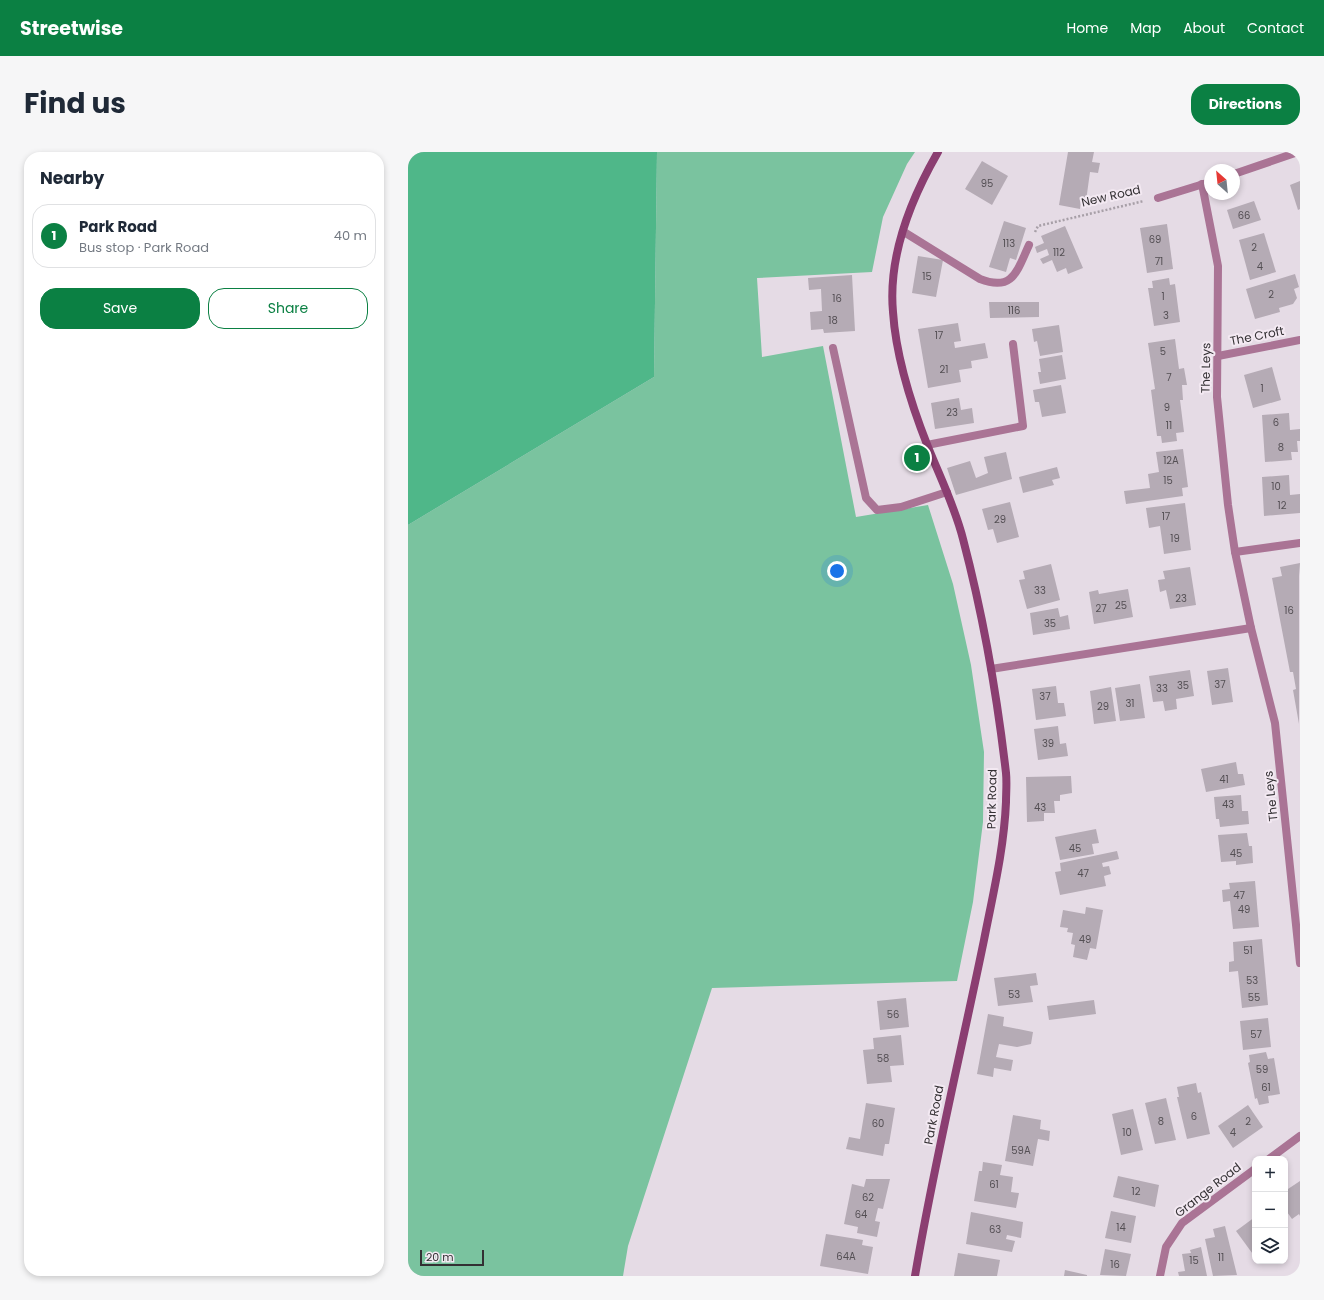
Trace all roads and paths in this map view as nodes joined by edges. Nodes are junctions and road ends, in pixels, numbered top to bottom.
1 (938, 152) edge
2 (1298, 152) edge
3 (1240, 172) edge
4 (1204, 184) edge
5 (1158, 198) joint
6 (1208, 200) edge
7 (904, 232) junction
8 (1029, 245) joint
9 (1300, 340) edge
10 (1013, 344) dead end
11 (833, 348) dead end
12 (1218, 356) junction
13 (927, 445) junction
14 (947, 492) junction
15 (1300, 543) edge
16 (1235, 552) junction
17 (1251, 628) junction
18 (991, 669) junction
19 (1296, 881) edge
20 (1300, 963) edge
21 (1300, 1136) edge
22 (1273, 1156) edge
23 (1252, 1171) edge
24 (915, 1276) edge
25 (1160, 1276) edge

1 - 7 main road, Park Road
2 - 3 street
4 - 5 street, New Road
5 - 8 path, New Road
6 - 12 street, The Leys
7 - 8 street
7 - 13 main road, Park Road
9 - 12 street, The Croft
10 - 13 street
11 - 14 street
12 - 16 street, The Leys
13 - 14 main road, Park Road
14 - 18 main road, Park Road
15 - 16 street
16 - 17 street, The Leys
17 - 18 street
17 - 19 street, The Leys
18 - 24 main road, Park Road
19 - 20 street, The Leys
21 - 22 street
23 - 25 street, Grange Road

